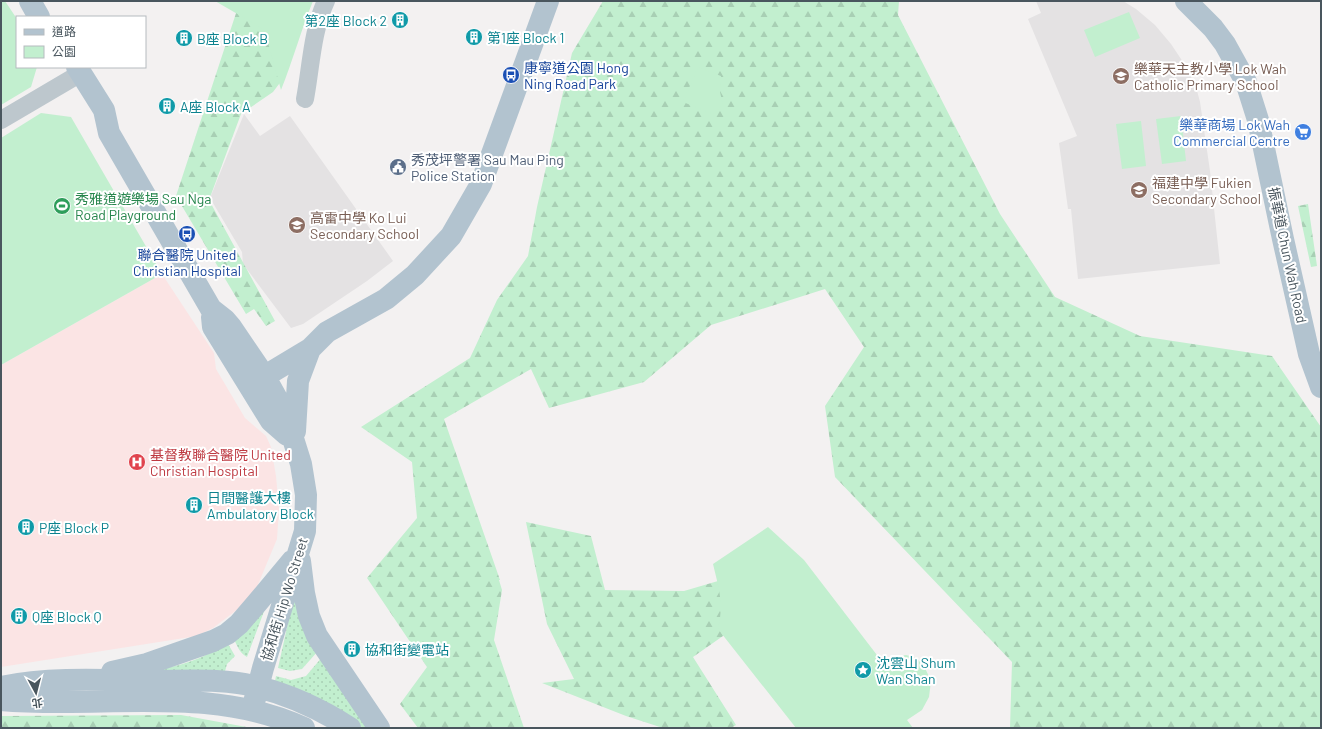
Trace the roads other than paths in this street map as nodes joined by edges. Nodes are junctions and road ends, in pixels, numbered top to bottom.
1 (30, 1) edge
2 (326, 1) edge
3 (548, 1) edge
4 (1186, 1) edge
5 (38, 16) edge
6 (72, 72) edge
7 (306, 99) dead end
8 (1, 120) edge
9 (327, 332) junction
10 (310, 349) junction
11 (253, 375) junction
12 (1321, 387) edge
13 (294, 441) junction
14 (299, 552) junction
15 (74, 680) junction
16 (258, 687) junction
17 (1, 688) edge
18 (1, 700) edge
19 (252, 710) junction
20 (304, 728) edge
21 (350, 728) edge
22 (380, 728) edge

1 - 5 main road
2 - 7 street
3 - 9 main road
4 - 12 main road, 振華道 Chun Wah Road
6 - 8 street
6 - 11 main road
9 - 10 main road
9 - 11 main road
10 - 11 main road
10 - 13 main road
11 - 13 main road
13 - 14 main road, 協和街 Hip Wo Street
14 - 15 main road
14 - 16 main road, 協和街 Hip Wo Street
14 - 22 main road
15 - 16 main road
15 - 17 main road
16 - 19 main road, 協和街 Hip Wo Street
16 - 21 main road
18 - 19 main road
19 - 20 main road

